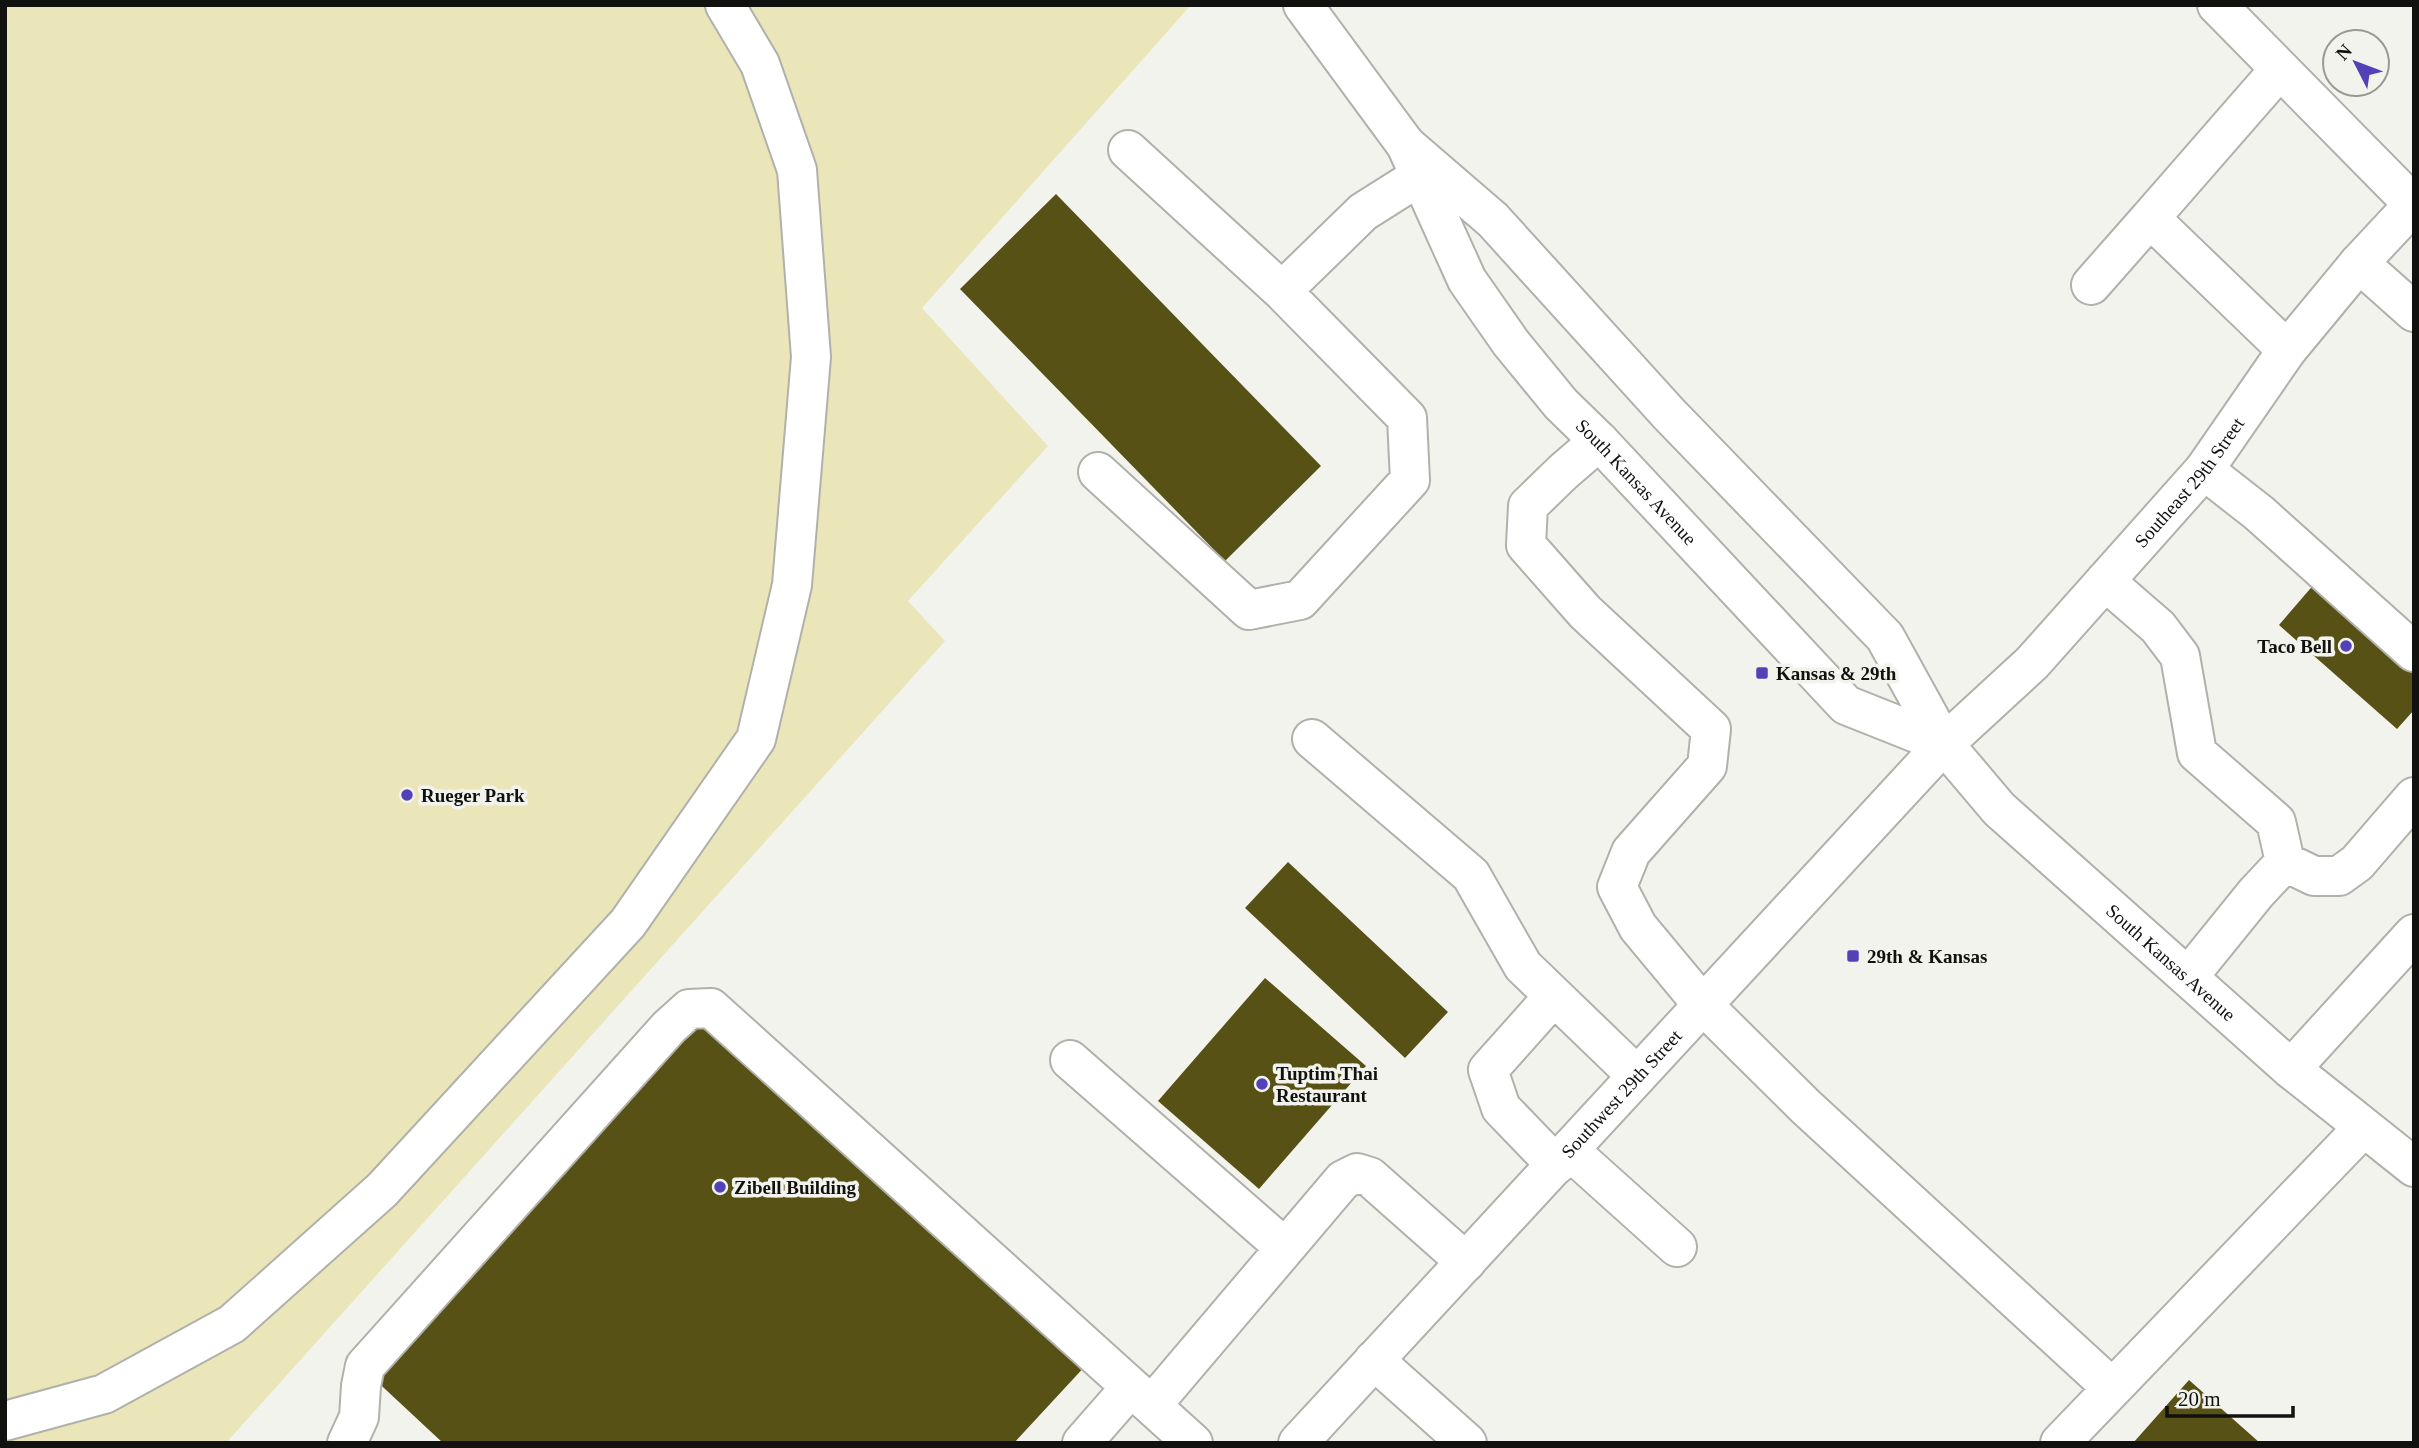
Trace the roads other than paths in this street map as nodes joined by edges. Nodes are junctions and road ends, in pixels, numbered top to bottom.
1 (725, 5) edge
2 (1303, 5) edge
3 (2217, 5) edge
4 (2280, 69) junction
5 (1128, 150) dead end
6 (1413, 161) junction
7 (2413, 204) edge
8 (2150, 218) junction
9 (2359, 263) junction
10 (2091, 285) dead end
11 (1282, 291) junction
12 (2414, 312) edge
13 (2287, 349) junction
14 (1600, 442) junction
15 (2204, 470) junction
16 (1098, 472) dead end
17 (2105, 581) junction
18 (2414, 652) edge
19 (1312, 739) dead end
20 (1944, 744) junction
21 (2414, 797) edge
22 (2285, 862) junction
23 (2414, 934) edge
24 (2188, 977) junction
25 (1554, 996) junction
26 (1702, 1004) junction
27 (1070, 1060) dead end
28 (2291, 1069) junction
29 (1637, 1076) junction
30 (2363, 1128) junction
31 (1562, 1158) junction
32 (2414, 1167) edge
33 (1677, 1247) dead end
34 (1285, 1248) junction
35 (1466, 1262) junction
36 (1374, 1360) junction
37 (2112, 1388) junction
38 (1141, 1396) junction
39 (5, 1421) edge
40 (347, 1443) edge
41 (1082, 1443) edge
42 (1193, 1443) edge
43 (1298, 1443) edge
44 (1467, 1443) edge
45 (2060, 1443) edge

1 - 39 main road
2 - 6 main road, South Kansas Avenue
3 - 4 main road
4 - 7 main road
4 - 8 main road
5 - 11 main road
6 - 11 main road
6 - 14 main road, South Kansas Avenue
6 - 20 main road, South Kansas Avenue
7 - 9 main road, Southeast 29th Street
8 - 10 main road
8 - 13 main road
9 - 12 main road
9 - 13 main road, Southeast 29th Street
11 - 16 main road
13 - 15 main road, Southeast 29th Street
14 - 20 main road, South Kansas Avenue
14 - 26 main road
15 - 17 main road, Southeast 29th Street
15 - 18 main road
17 - 20 main road, Southeast 29th Street
17 - 22 main road
19 - 25 main road
20 - 24 main road, South Kansas Avenue
20 - 26 main road, Southwest 29th Street
21 - 22 main road
22 - 24 main road
23 - 28 main road
24 - 28 main road, South Kansas Avenue
25 - 29 main road
25 - 31 main road
26 - 29 main road, Southwest 29th Street
26 - 37 main road
27 - 34 main road
28 - 30 main road, South Kansas Avenue
29 - 31 main road, Southwest 29th Street
30 - 32 main road, South Kansas Avenue
30 - 37 main road
31 - 33 main road
31 - 35 main road, Southwest 29th Street
34 - 35 main road
34 - 38 main road
35 - 36 main road, Southwest 29th Street
36 - 43 main road, Southwest 29th Street
36 - 44 main road
37 - 45 main road
38 - 40 main road
38 - 41 main road
38 - 42 main road

